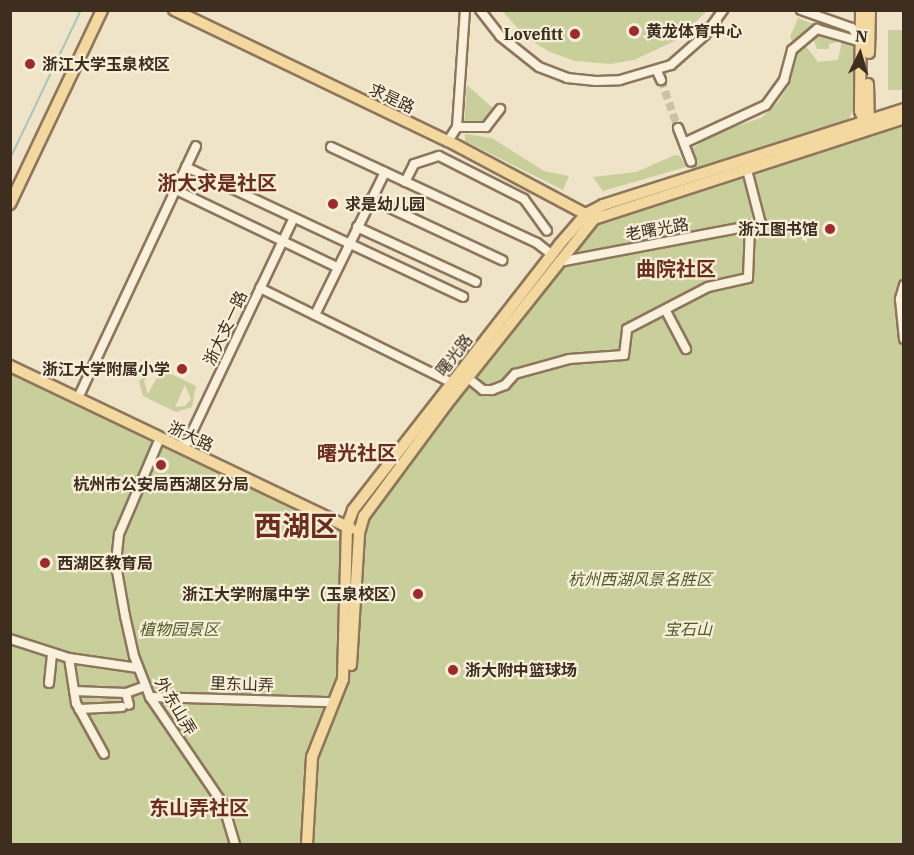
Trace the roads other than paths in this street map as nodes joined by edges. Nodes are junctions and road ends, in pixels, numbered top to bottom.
1 (102, 10) edge
2 (174, 10) edge
3 (465, 10) edge
4 (480, 10) edge
5 (723, 10) edge
6 (801, 10) edge
7 (861, 10) edge
8 (870, 10) edge
9 (862, 42) junction
10 (500, 109) dead end
11 (903, 109) edge
12 (903, 118) edge
13 (867, 122) junction
14 (457, 126) junction
15 (678, 128) tunnel mouth
16 (448, 141) junction
17 (684, 143) junction
18 (196, 146) dead end
19 (331, 147) dead end
20 (691, 162) dead end
21 (186, 167) junction
22 (747, 170) junction
23 (385, 172) junction
24 (405, 182) junction
25 (176, 190) junction
26 (371, 200) junction
27 (10, 204) edge
28 (590, 216) junction
29 (292, 219) junction
30 (750, 226) junction
31 (357, 227) junction
32 (547, 231) dead end
33 (282, 241) junction
34 (350, 242) junction
35 (555, 258) junction
36 (502, 260) dead end
37 (337, 267) junction
38 (476, 282) dead end
39 (903, 285) edge
40 (260, 288) junction
41 (463, 297) dead end
42 (666, 311) junction
43 (315, 315) junction
44 (903, 339) edge
45 (686, 349) dead end
46 (10, 366) edge
47 (468, 378) junction
48 (456, 385) junction
49 (78, 398) junction
50 (160, 438) junction
51 (184, 449) junction
52 (347, 526) junction
53 (359, 533) junction
54 (10, 639) edge
55 (52, 653) junction
56 (69, 658) junction
57 (138, 668) junction
58 (49, 683) dead end
59 (146, 686) junction
60 (74, 691) junction
61 (126, 693) junction
62 (150, 697) junction
63 (334, 702) junction
64 (79, 709) junction
65 (104, 754) dead end
66 (236, 844) edge
67 (307, 844) edge
68 (312, 844) edge

1 - 27 main road
2 - 16 main road, 求是路
3 - 14 street
4 - 5 street
6 - 9 street
7 - 9 main road
8 - 13 main road
9 - 13 main road
9 - 17 street
10 - 14 street
11 - 13 main road
12 - 13 main road
13 - 22 main road
13 - 28 main road
14 - 16 street
15 - 17 street
16 - 28 main road, 求是路
17 - 20 street
18 - 21 street
19 - 23 street
21 - 25 street
21 - 29 street
22 - 28 main road
22 - 30 street, 老曙光路
23 - 24 street
23 - 26 street
24 - 32 street
24 - 35 street
25 - 33 street
25 - 49 street
26 - 31 street
26 - 36 street
28 - 35 main road, 曙光路
29 - 33 street, 浙大支一路
29 - 34 street
30 - 35 street, 老曙光路
30 - 42 street
31 - 34 street
31 - 38 street
33 - 37 street
33 - 40 street, 浙大支一路
34 - 37 street
34 - 41 street
35 - 47 main road, 曙光路
35 - 48 main road, 曙光路
37 - 43 street
39 - 44 street
40 - 43 street
40 - 51 street, 浙大支一路
42 - 45 street
42 - 47 street
43 - 48 street
46 - 49 main road, 浙大路
47 - 48 main road, 曙光路
48 - 52 main road, 曙光路
48 - 53 main road, 曙光路
49 - 50 main road, 浙大路
50 - 51 main road, 浙大路
50 - 57 street, 外东山弄
51 - 52 main road, 浙大路
52 - 53 main road, 浙大路
52 - 63 main road, 曙光路
53 - 68 main road, 曙光路
54 - 55 street
55 - 56 street
55 - 58 street
56 - 57 street
56 - 60 street
57 - 59 street, 外东山弄
59 - 61 street
59 - 62 street, 外东山弄
60 - 61 street
60 - 64 street
61 - 64 street
62 - 63 street, 里东山弄
62 - 66 street, 外东山弄
63 - 67 main road, 曙光路
64 - 65 street

